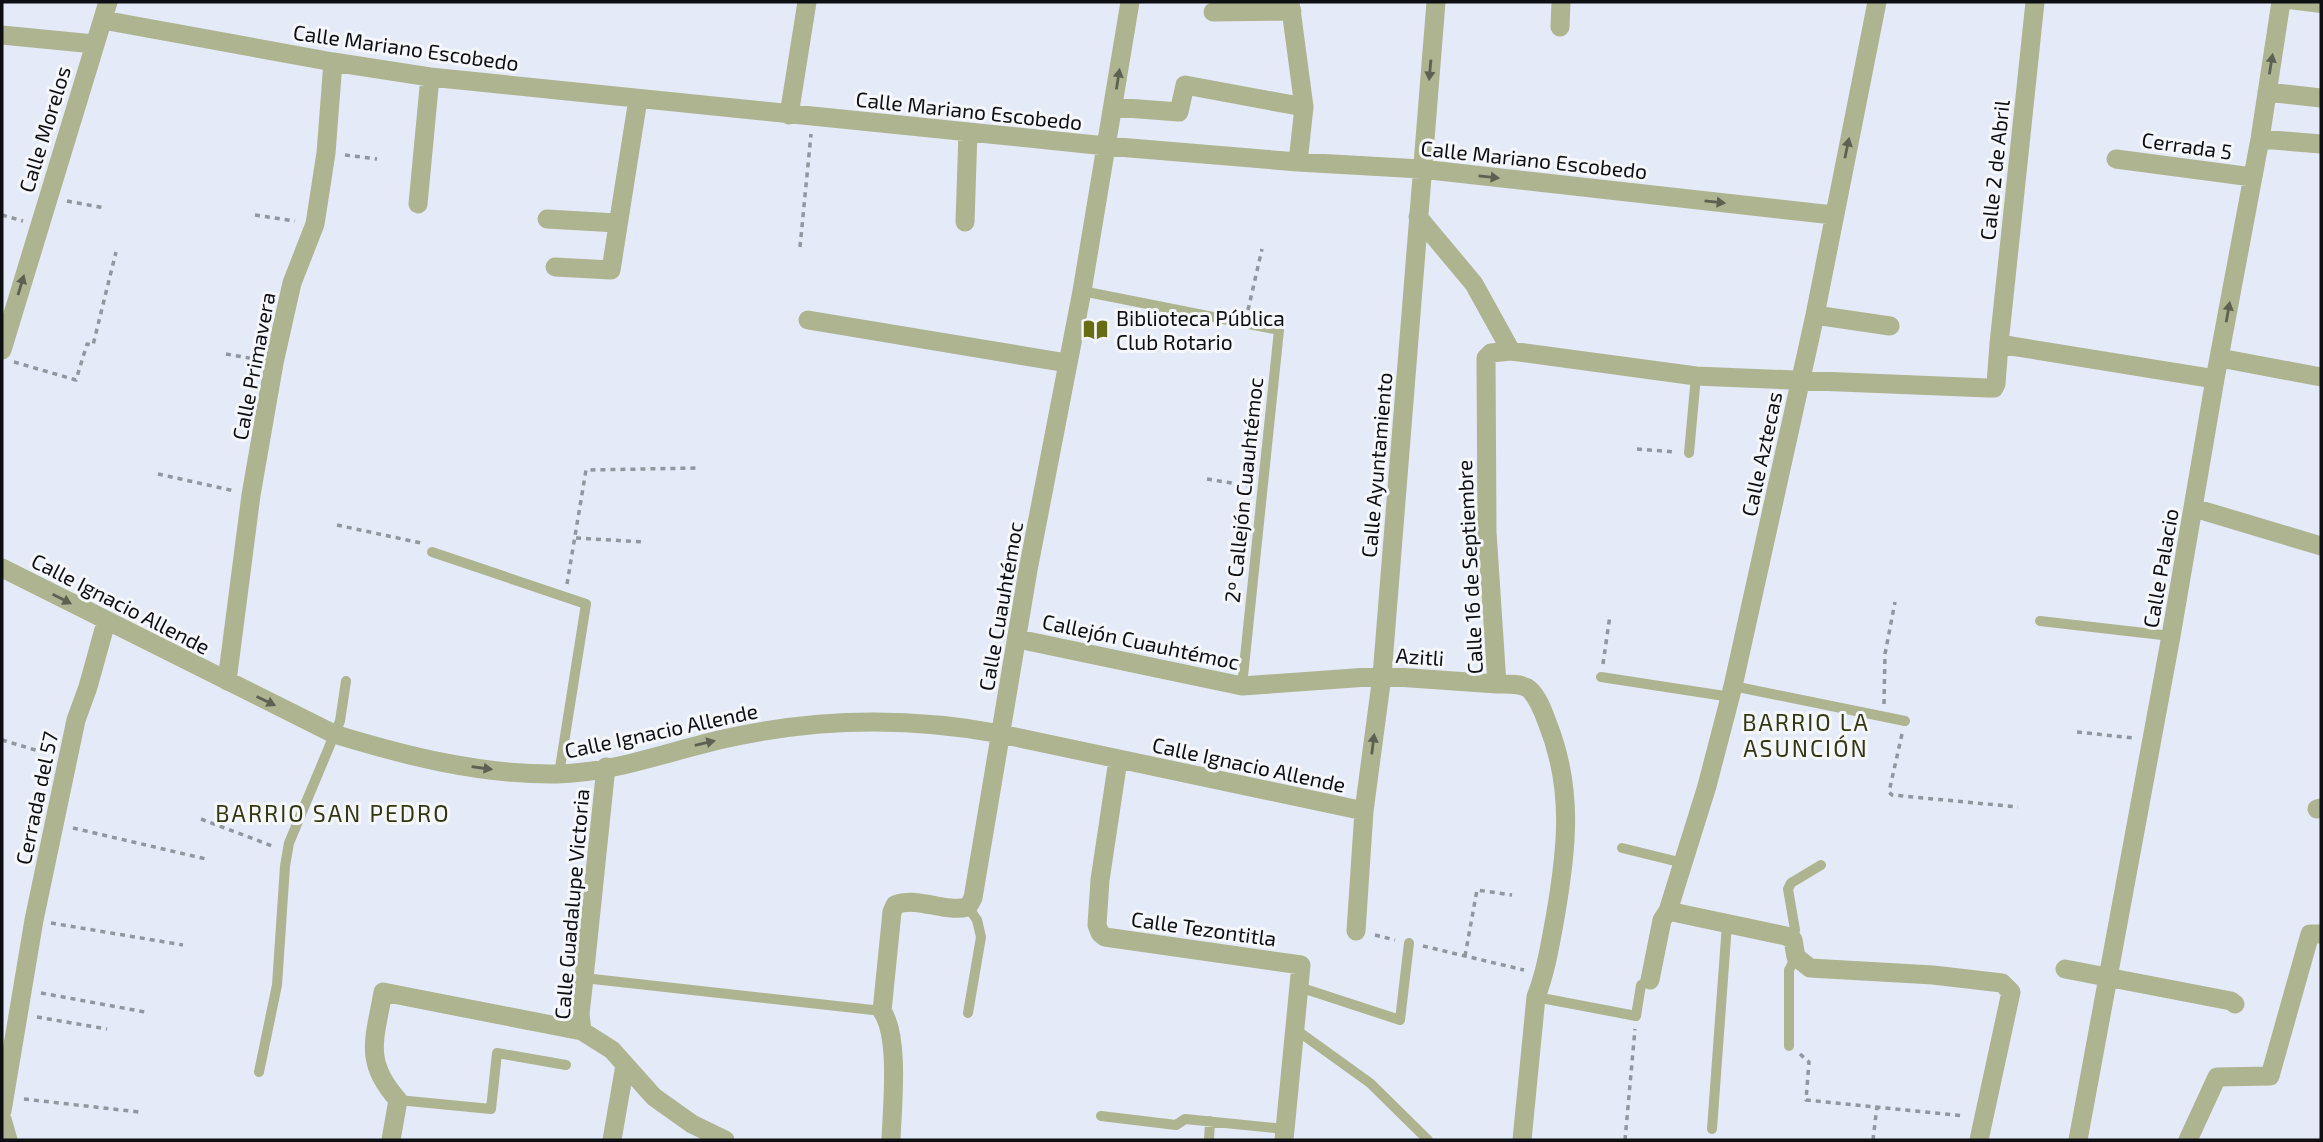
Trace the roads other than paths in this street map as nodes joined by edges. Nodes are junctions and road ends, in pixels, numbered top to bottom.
1 (807, 2) edge
2 (1130, 2) edge
3 (1436, 2) edge
4 (1561, 2) edge
5 (1874, 2) edge
6 (2035, 2) edge
7 (2281, 2) edge
8 (1291, 7) edge
9 (2321, 8) edge
10 (106, 11) edge
11 (1213, 12) dead end
12 (1560, 27) dead end
13 (2, 35) edge
14 (94, 44) junction
15 (333, 62) junction
16 (430, 77) junction
17 (2267, 92) junction
18 (2321, 98) edge
19 (638, 99) junction
20 (1113, 107) junction
21 (1304, 107) junction
22 (789, 115) junction
23 (968, 132) junction
24 (2260, 139) junction
25 (2321, 144) edge
26 (1106, 146) junction
27 (2116, 159) dead end
28 (1298, 162) junction
29 (1421, 169) junction
30 (2252, 177) junction
31 (418, 204) dead end
32 (1833, 215) junction
33 (1418, 217) junction
34 (547, 219) dead end
35 (965, 222) dead end
36 (617, 223) junction
37 (555, 267) dead end
38 (1082, 291) junction
39 (1815, 315) junction
40 (808, 320) dead end
41 (1890, 326) dead end
42 (1999, 344) junction
43 (1511, 351) junction
44 (8, 356) edge
45 (2220, 358) junction
46 (1067, 363) junction
47 (1696, 376) junction
48 (2321, 377) edge
49 (2215, 379) junction
50 (1800, 380) junction
51 (1689, 453) road end
52 (2194, 508) junction
53 (2321, 546) edge
54 (432, 552) road end
55 (2, 568) edge
56 (106, 621) junction
57 (2040, 621) dead end
58 (2171, 636) junction
59 (1018, 639) junction
60 (1382, 676) junction
61 (1601, 677) road end
62 (227, 681) junction
63 (346, 681) dead end
64 (1497, 684) junction
65 (1242, 686) junction
66 (1732, 691) junction
67 (1905, 721) road end
68 (334, 734) junction
69 (1001, 734) junction
70 (1118, 760) junction
71 (606, 767) junction
72 (559, 774) junction
73 (1364, 811) junction
74 (1622, 848) dead end
75 (1683, 863) junction
76 (1821, 865) dead end
77 (968, 907) junction
78 (1668, 911) junction
79 (1727, 924) junction
80 (1356, 931) road end
81 (2321, 934) edge
82 (1409, 943) road end
83 (1795, 948) junction
84 (2065, 969) dead end
85 (584, 978) junction
86 (2107, 978) junction
87 (1650, 980) joint
88 (1299, 987) junction
89 (1536, 997) junction
90 (2235, 1004) dead end
91 (882, 1011) junction
92 (968, 1013) dead end
93 (1295, 1029) junction
94 (582, 1031) junction
95 (1789, 1045) road end
96 (566, 1065) dead end
97 (625, 1065) junction
98 (259, 1072) dead end
99 (398, 1100) junction
100 (3, 1104) edge
101 (1101, 1116) dead end
102 (2, 1119) edge
103 (1210, 1121) junction
104 (1712, 1129) dead end
105 (1284, 1135) edge
106 (8, 1140) edge
107 (390, 1140) edge
108 (612, 1140) edge
109 (725, 1140) edge
110 (891, 1140) edge
111 (1209, 1140) edge
112 (1428, 1140) edge
113 (1522, 1140) edge
114 (1979, 1140) edge
115 (2078, 1140) edge
116 (2188, 1140) edge

1 - 22 street
20 -> 2 street, Calle Cuauhtémoc
3 -> 29 street, Calle Ayuntamiento
4 - 12 street
32 -> 5 street, Calle Aztecas
6 - 42 street, Calle 2 de Abril
7 - 9 lane
17 -> 7 street, Calle Palacio
8 - 11 street
8 - 21 street
10 - 14 street, Calle Morelos
10 - 15 street, Calle Mariano Escobedo
13 - 14 street
44 -> 14 street, Calle Morelos
15 - 16 street, Calle Mariano Escobedo
15 - 62 street, Calle Primavera
16 - 19 street, Calle Mariano Escobedo
16 - 31 street
17 - 18 street
17 - 24 street, Calle Palacio
19 - 22 street, Calle Mariano Escobedo
19 - 36 street
20 - 21 street
20 - 26 street, Calle Cuauhtémoc
21 - 28 street
22 - 23 street, Calle Mariano Escobedo
23 - 26 street, Calle Mariano Escobedo
23 - 35 street
24 - 25 street
24 - 30 street, Calle Palacio
26 - 28 street, Calle Mariano Escobedo
26 - 38 street, Calle Cuauhtémoc
27 - 30 street, Cerrada 5
28 - 29 street, Calle Mariano Escobedo
29 -> 32 street, Calle Mariano Escobedo
29 - 33 street, Calle Ayuntamiento
45 -> 30 street, Calle Palacio
32 - 39 street, Calle Aztecas
33 - 43 street
33 - 60 street, Calle Ayuntamiento
34 - 36 street
36 - 37 street
38 - 46 street, Calle Cuauhtémoc
38 - 65 lane, 2º Callejón Cuauhtémoc
39 - 41 street
39 - 50 street, Calle Aztecas
40 - 46 street
42 - 49 street
42 - 50 street
43 - 47 street
43 - 64 street, Calle 16 de Septiembre
45 - 48 street
45 - 49 street, Calle Palacio
46 - 59 street, Calle Cuauhtémoc
47 - 50 street
47 - 51 lane
49 - 52 street, Calle Palacio
50 - 66 street, Calle Aztecas
52 - 53 street
52 - 58 street, Calle Palacio
54 - 72 lane
55 -> 56 street, Calle Ignacio Allende
56 - 62 street, Calle Ignacio Allende
56 - 100 street, Cerrada del 57
57 - 58 lane
58 - 86 street, Calle Palacio
59 - 65 street, Callejón Cuauhtémoc
59 - 69 street, Calle Cuauhtémoc
60 - 64 street, Azitli
60 - 65 street, Callejón Cuauhtémoc
73 -> 60 street, Calle Ayuntamiento
61 - 66 lane
62 -> 68 street, Calle Ignacio Allende
63 - 68 lane
64 - 89 street, Calle 16 de Septiembre
66 - 67 lane
66 - 75 street, Calle Aztecas
68 -> 72 street, Calle Ignacio Allende
68 - 98 lane
69 - 70 street, Calle Ignacio Allende
71 -> 69 street, Calle Ignacio Allende
69 - 77 street, Calle Cuauhtémoc
70 - 73 street, Calle Ignacio Allende
70 - 88 street, Calle Tezontitla
71 - 72 street, Calle Ignacio Allende
71 - 85 street, Calle Guadalupe Victoria
73 - 80 street, Calle Ayuntamiento
74 - 75 lane
75 - 78 street, Calle Aztecas
76 - 83 lane
77 - 91 street
77 - 92 lane
78 - 79 street
78 - 87 street, Calle Aztecas
79 - 83 street
79 - 104 lane
81 - 116 street
82 - 88 lane
83 - 95 lane
83 - 114 street
84 - 86 street
85 - 91 lane
85 - 94 street, Calle Guadalupe Victoria
86 - 90 street
86 - 115 street, Calle Palacio
87 - 89 lane, Calle Aztecas
88 - 93 street, Calle Tezontitla
89 - 113 street, Calle 16 de Septiembre
91 - 110 street
93 - 105 street, Calle Tezontitla
93 - 112 lane
94 - 97 street, Calle Guadalupe Victoria
94 - 99 street
96 - 99 lane
97 - 108 street
97 - 109 street, Calle Guadalupe Victoria
99 - 107 street
101 - 103 lane
102 - 106 street
103 - 105 lane
103 - 111 lane

